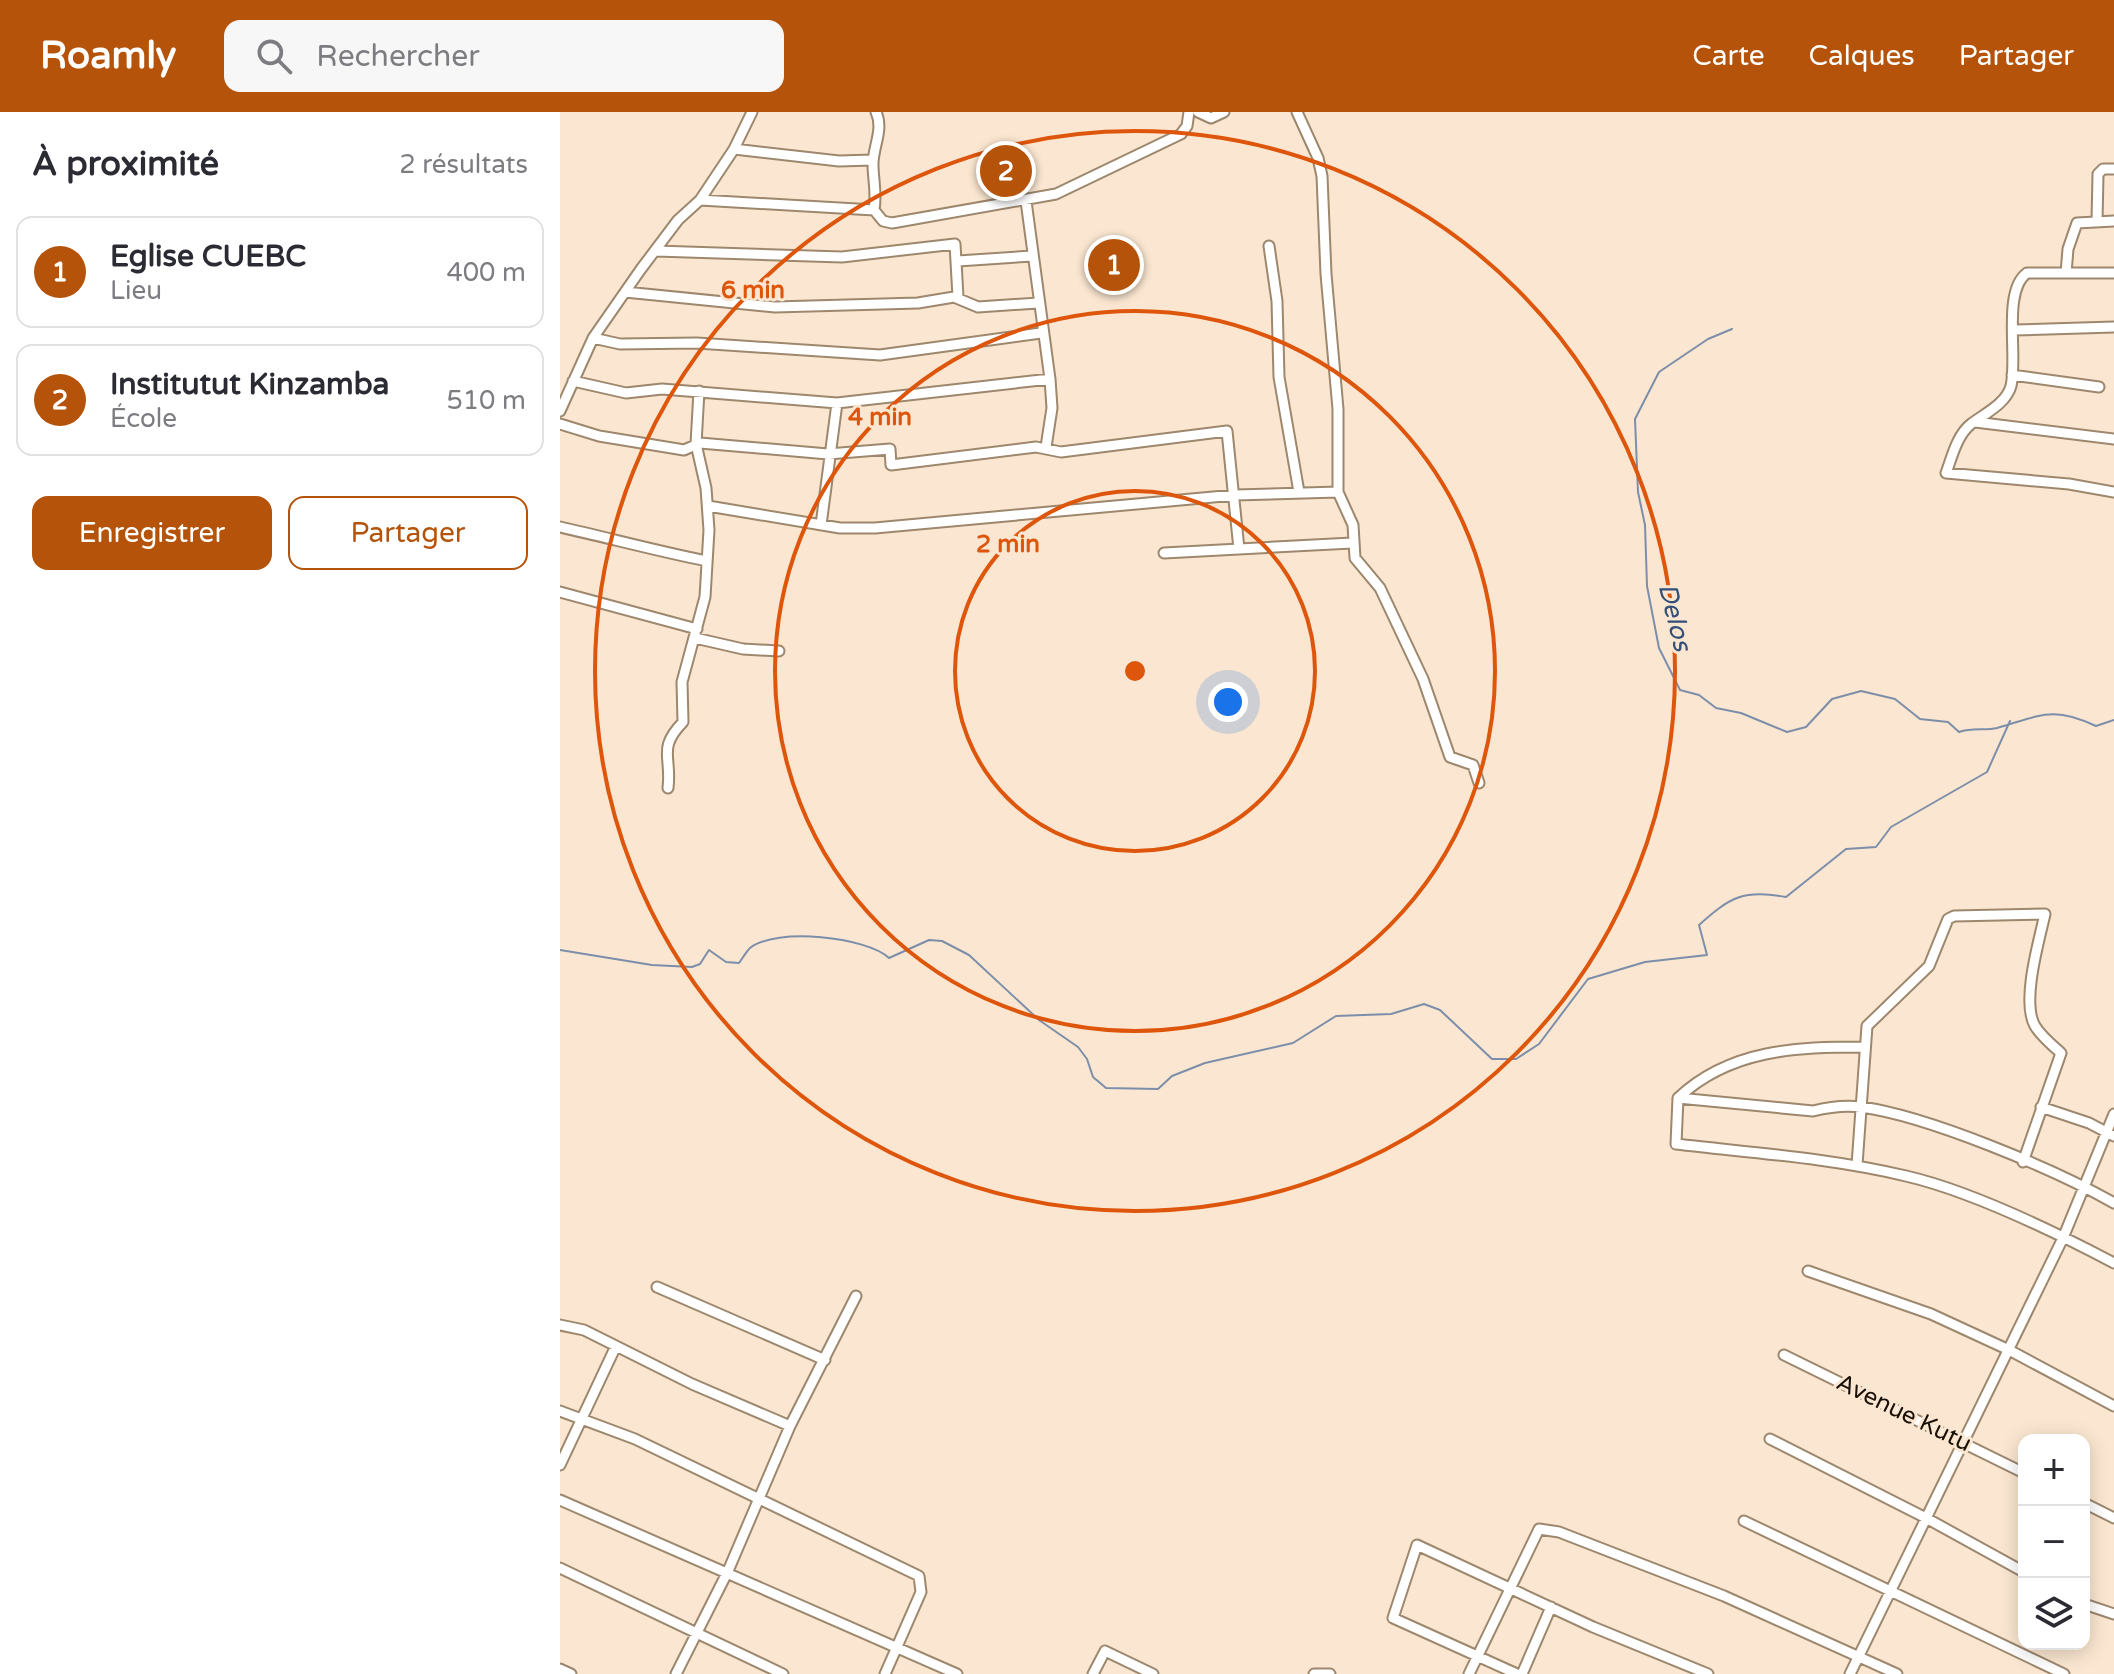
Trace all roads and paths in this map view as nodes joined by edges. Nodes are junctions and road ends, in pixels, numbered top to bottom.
1 (752, 112) edge
2 (876, 112) edge
3 (1189, 112) edge
4 (1198, 112) edge
5 (1224, 112) edge
6 (1297, 112) edge
7 (734, 149) junction
8 (873, 160) junction
9 (2114, 169) edge
10 (700, 200) junction
11 (1026, 201) junction
12 (874, 210) junction
13 (2114, 221) edge
14 (2097, 222) junction
15 (1269, 246) dead end
16 (656, 251) junction
17 (1032, 256) junction
18 (958, 261) junction
19 (2066, 273) junction
20 (2114, 273) edge
21 (625, 292) junction
22 (958, 297) junction
23 (1038, 303) junction
24 (2114, 327) edge
25 (2015, 330) junction
26 (1041, 333) junction
27 (593, 338) junction
28 (2012, 375) junction
29 (1050, 379) junction
30 (573, 381) junction
31 (2099, 387) dead end
32 (699, 391) junction
33 (837, 403) junction
34 (560, 411) edge
35 (1975, 422) junction
36 (560, 424) edge
37 (2114, 439) edge
38 (696, 444) junction
39 (1046, 447) junction
40 (828, 454) junction
41 (1299, 492) junction
42 (1338, 492) junction
43 (2114, 492) edge
44 (1235, 495) junction
45 (708, 506) junction
46 (821, 525) junction
47 (560, 527) edge
48 (1352, 543) junction
49 (1239, 549) junction
50 (1164, 553) dead end
51 (707, 561) junction
52 (560, 592) edge
53 (696, 634) junction
54 (779, 651) dead end
55 (1479, 783) dead end
56 (668, 788) dead end
57 (1864, 1047) junction
58 (1678, 1098) junction
59 (1863, 1107) junction
60 (2041, 1107) junction
61 (2114, 1114) edge
62 (2110, 1134) edge
63 (2023, 1162) junction
64 (1857, 1165) junction
65 (2084, 1189) junction
66 (2114, 1203) edge
67 (2063, 1238) junction
68 (2114, 1263) edge
69 (1808, 1271) dead end
70 (657, 1287) dead end
71 (856, 1296) dead end
72 (560, 1325) edge
73 (615, 1348) junction
74 (2009, 1350) junction
75 (1784, 1355) dead end
76 (825, 1360) junction
77 (2114, 1406) edge
78 (560, 1411) edge
79 (580, 1420) junction
80 (790, 1426) junction
81 (1770, 1439) dead end
82 (1965, 1442) junction
83 (560, 1465) edge
84 (2018, 1470) edge
85 (757, 1498) junction
86 (560, 1500) edge
87 (2090, 1506) edge
88 (1926, 1518) junction
89 (2114, 1518) edge
90 (1744, 1521) dead end
91 (560, 1568) edge
92 (2018, 1569) edge
93 (728, 1571) junction
94 (1509, 1588) junction
95 (1891, 1591) junction
96 (2090, 1606) edge
97 (1551, 1607) junction
98 (2114, 1614) edge
99 (695, 1631) junction
100 (897, 1645) junction
101 (1477, 1658) junction
102 (1857, 1659) junction
103 (560, 1669) edge
104 (571, 1674) edge
105 (676, 1674) edge
106 (783, 1674) edge
107 (885, 1674) edge
108 (957, 1674) edge
109 (1093, 1674) edge
110 (1153, 1674) edge
111 (1314, 1674) edge
112 (1330, 1674) edge
113 (1469, 1674) edge
114 (1519, 1674) edge
115 (1708, 1674) edge
116 (1850, 1674) edge
117 (1897, 1674) edge
118 (2062, 1674) edge

1 - 7 street
2 - 8 street
3 - 11 street
4 - 5 street
6 - 42 street
7 - 8 street
7 - 10 street
8 - 12 street
9 - 14 street
10 - 12 street
10 - 16 street
11 - 12 street
11 - 17 street
13 - 14 street
14 - 19 street
15 - 41 street
16 - 18 street
16 - 21 street
17 - 18 street
17 - 23 street
18 - 22 street
19 - 20 street
19 - 25 street
21 - 22 street
21 - 27 street
22 - 23 street
23 - 26 street
24 - 25 street
25 - 28 street
26 - 27 street
26 - 29 street
27 - 30 street
28 - 31 street
28 - 35 street
29 - 33 street
29 - 39 street
30 - 32 street
30 - 34 street
32 - 33 street
32 - 38 street
33 - 40 street
35 - 37 street
35 - 43 street
36 - 38 street
38 - 40 street
38 - 45 street
39 - 40 street
39 - 44 street
40 - 46 street
41 - 42 street
41 - 44 street
42 - 48 street
44 - 46 street
44 - 49 street
45 - 46 street
45 - 51 street
47 - 51 street
48 - 49 street
48 - 55 street
49 - 50 street
51 - 53 street
52 - 53 street
53 - 54 street
53 - 56 street
57 - 58 street
57 - 59 street
57 - 60 street
58 - 59 street
58 - 64 street
59 - 63 street
59 - 64 street
60 - 62 street
60 - 63 street
61 - 62 street
62 - 65 street
63 - 65 street
64 - 67 street
65 - 66 street
65 - 67 street
67 - 68 street
67 - 74 street
69 - 74 street
70 - 76 street
71 - 76 street
72 - 73 street
73 - 79 street
73 - 80 street
74 - 77 street
74 - 82 street
75 - 82 street, Avenue Kutu
76 - 80 street
78 - 79 street
79 - 83 street
79 - 85 street
80 - 85 street
81 - 88 street
82 - 84 street, Avenue Kutu
82 - 88 street
85 - 93 street
85 - 100 street
86 - 93 street
87 - 89 street
88 - 92 street
88 - 95 street
90 - 95 street
91 - 99 street
93 - 99 street
93 - 100 street
94 - 97 street
94 - 101 street
94 - 101 street
94 - 102 street
95 - 102 street
95 - 118 street
96 - 98 street
97 - 114 street
97 - 115 street
99 - 105 street
99 - 106 street
100 - 107 street
100 - 108 street
101 - 113 street
101 - 114 street
102 - 116 street
102 - 117 street
103 - 104 street
109 - 110 street
111 - 112 street

